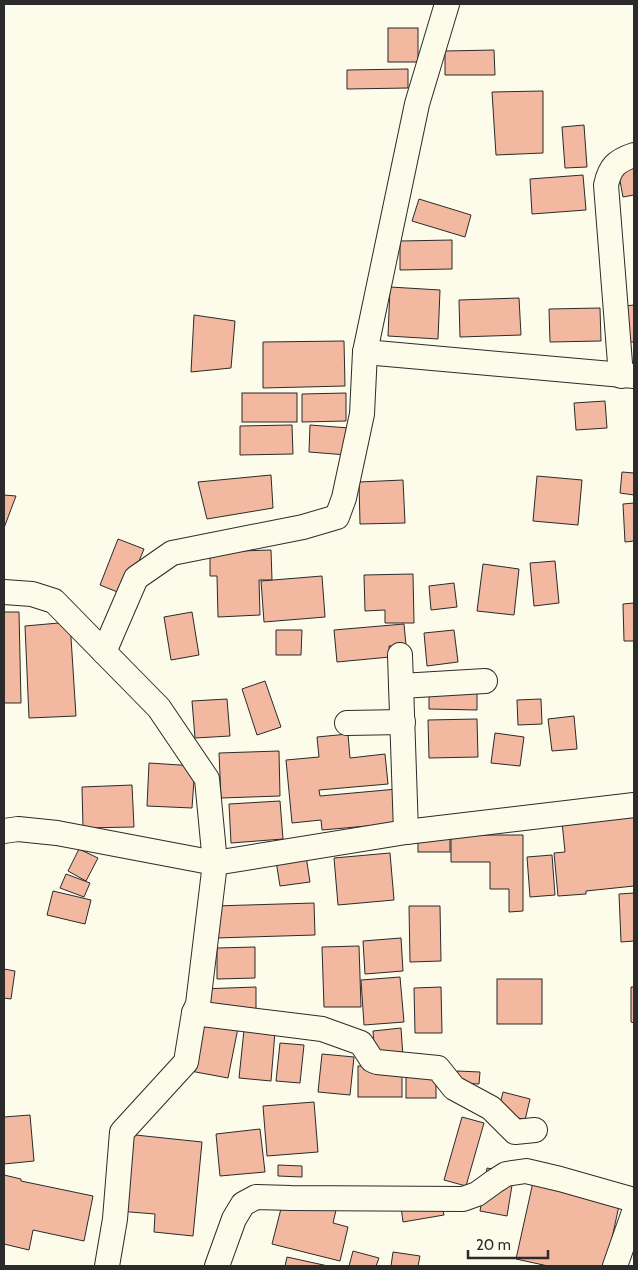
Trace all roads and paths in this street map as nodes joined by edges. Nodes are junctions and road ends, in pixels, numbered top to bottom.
1 (447, 4) edge
2 (634, 155) edge
3 (365, 352) junction
4 (628, 376) edge
5 (4, 592) edge
6 (104, 652) junction
7 (400, 656) dead end
8 (485, 681) dead end
9 (402, 686) junction
10 (403, 722) junction
11 (347, 723) dead end
12 (634, 805) edge
13 (4, 831) edge
14 (406, 832) junction
15 (215, 863) junction
16 (194, 1013) junction
17 (535, 1130) dead end
18 (634, 1200) edge
19 (634, 1212) edge
20 (108, 1266) edge
21 (217, 1266) edge
22 (615, 1266) edge

1 - 3 street
2 - 4 street
3 - 4 street
3 - 6 street
5 - 6 street
6 - 15 street
7 - 9 street
8 - 9 street
9 - 10 street
10 - 11 street
10 - 14 street
12 - 14 street
13 - 15 street
14 - 15 street
15 - 16 street
16 - 17 street
16 - 20 street
18 - 21 street
19 - 22 street

